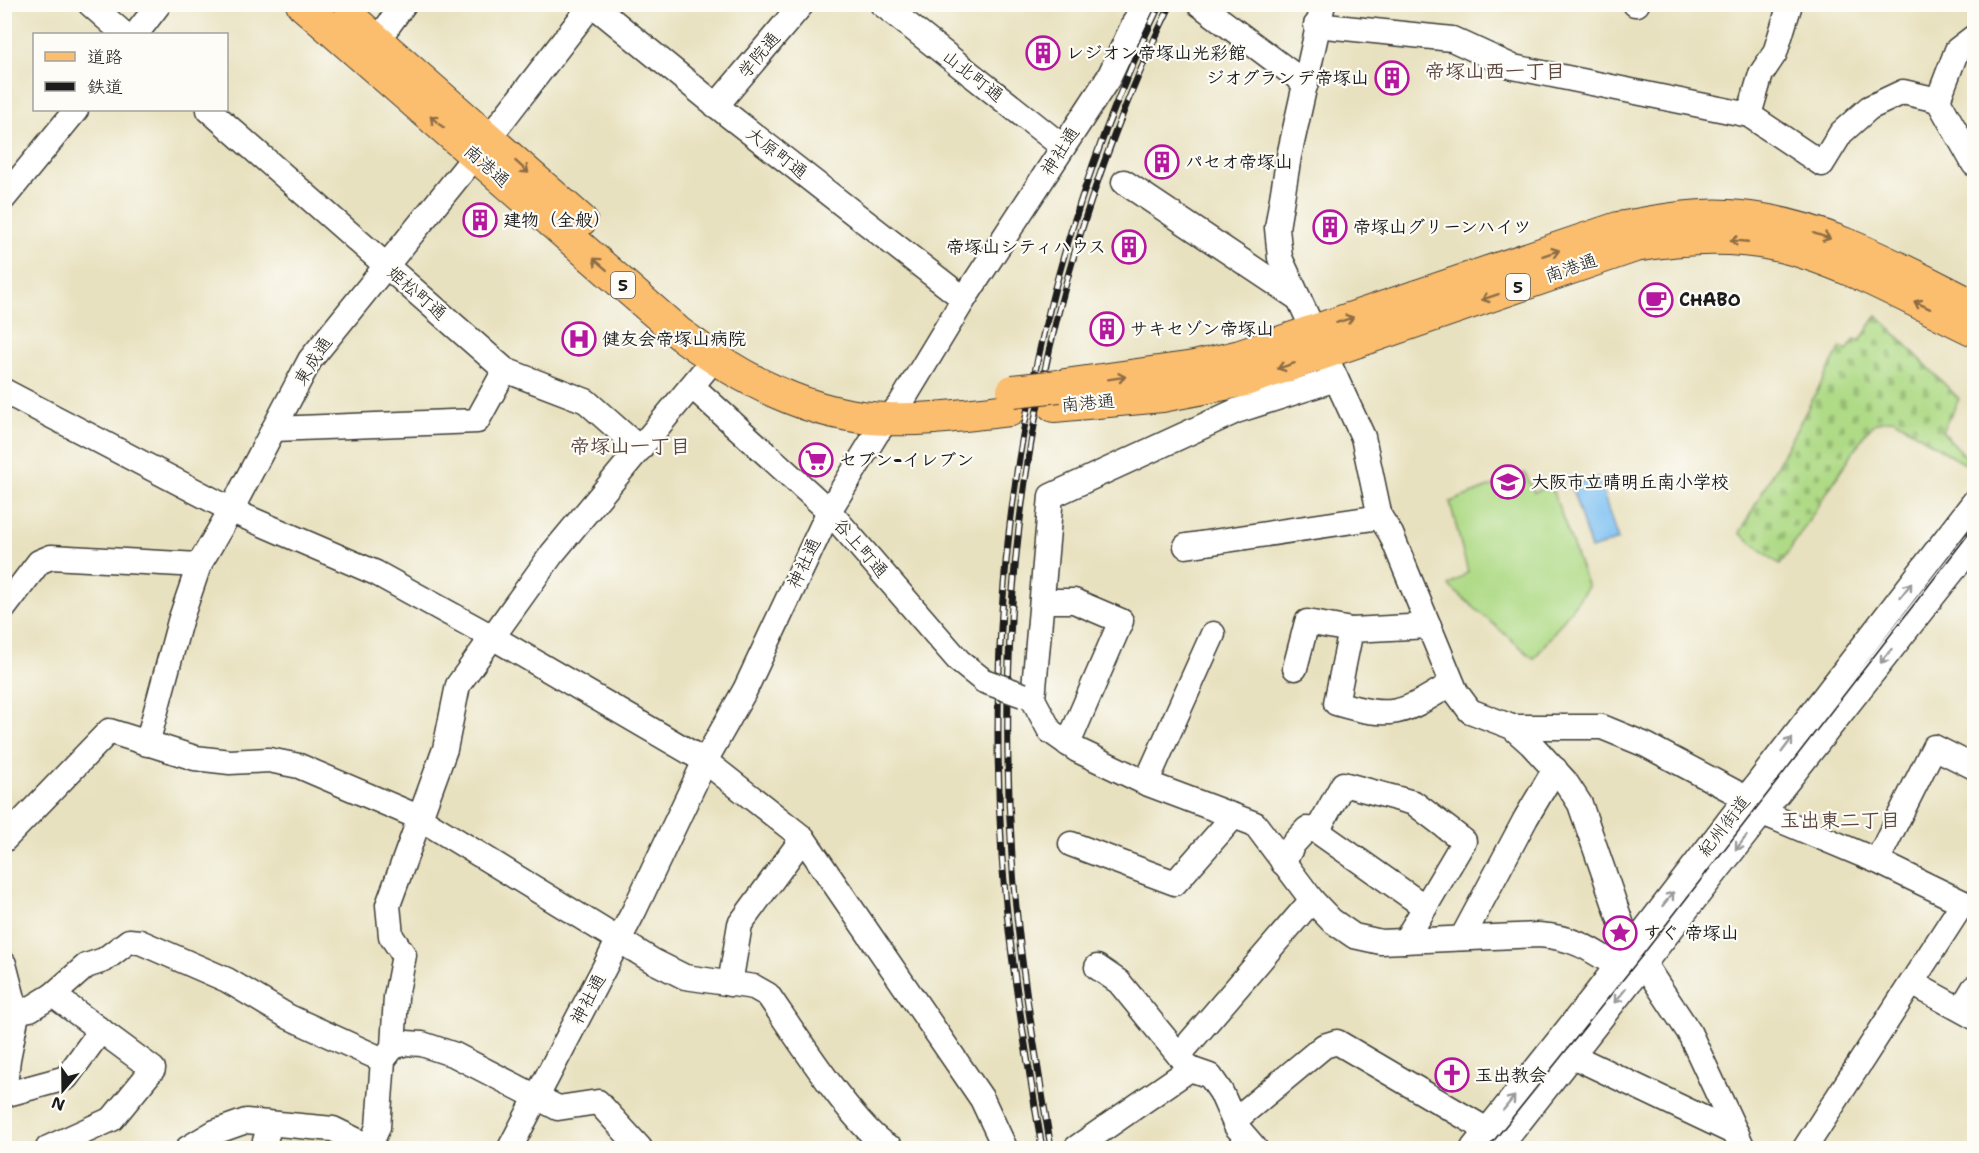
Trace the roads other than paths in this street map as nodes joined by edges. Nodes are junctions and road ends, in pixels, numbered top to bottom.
1 (90, 4) edge
2 (159, 4) edge
3 (302, 4) edge
4 (336, 4) edge
5 (404, 4) edge
6 (802, 4) edge
7 (882, 4) edge
8 (1143, 4) edge
9 (1199, 4) edge
10 (1790, 4) edge
11 (592, 5) edge
12 (1319, 15) edge
13 (123, 33) edge
14 (137, 33) edge
15 (1974, 37) edge
16 (377, 41) junction
17 (1306, 84) junction
18 (1938, 100) junction
19 (716, 106) junction
20 (75, 111) edge
21 (210, 111) edge
22 (1749, 115) junction
23 (482, 147) junction
24 (1063, 147) junction
25 (1974, 164) edge
26 (1124, 182) dead end
27 (4, 198) edge
28 (385, 264) junction
29 (964, 299) junction
30 (1299, 299) junction
31 (1974, 306) edge
32 (1974, 330) edge
33 (1325, 355) junction
34 (714, 359) junction
35 (505, 370) junction
36 (693, 387) junction
37 (4, 391) edge
38 (894, 411) junction
39 (274, 429) junction
40 (640, 449) junction
41 (1974, 502) edge
42 (231, 510) junction
43 (829, 511) junction
44 (1380, 517) junction
45 (1186, 546) dead end
46 (1971, 555) edge
47 (199, 565) junction
48 (1042, 601) junction
49 (4, 608) edge
50 (1429, 626) junction
51 (1351, 630) junction
52 (1213, 634) dead end
53 (494, 638) junction
54 (1295, 668) dead end
55 (1451, 684) junction
56 (1028, 697) junction
57 (1512, 727) junction
58 (147, 744) junction
59 (1068, 744) junction
60 (705, 762) junction
61 (1974, 767) edge
62 (1555, 769) junction
63 (1146, 783) junction
64 (1755, 806) junction
65 (1233, 816) junction
66 (418, 817) junction
67 (1317, 831) junction
68 (803, 838) junction
69 (4, 840) edge
70 (1071, 844) dead end
71 (1877, 861) junction
72 (1283, 863) junction
73 (1312, 900) junction
74 (1969, 905) edge
75 (1425, 907) junction
76 (1462, 938) junction
77 (619, 940) junction
78 (1405, 941) junction
79 (1633, 944) junction
80 (4, 964) edge
81 (1617, 966) junction
82 (1644, 966) junction
83 (1097, 967) dead end
84 (1912, 982) junction
85 (730, 984) junction
86 (1974, 988) edge
87 (52, 995) junction
88 (1968, 1013) edge
89 (11, 1014) edge
90 (101, 1030) junction
91 (1562, 1052) junction
92 (388, 1053) junction
93 (1185, 1062) junction
94 (4, 1094) edge
95 (536, 1097) junction
96 (1235, 1120) junction
97 (270, 1124) junction
98 (868, 1141) edge
99 (1740, 1141) edge
100 (1486, 1142) edge
101 (369, 1148) edge
102 (48, 1149) edge
103 (188, 1149) edge
104 (263, 1149) edge
105 (510, 1149) edge
106 (640, 1149) edge
107 (891, 1149) edge
108 (1005, 1149) edge
109 (1076, 1149) edge
110 (1255, 1149) edge
111 (1805, 1149) edge

1 - 13 street
2 - 14 street
23 -> 3 main road, 南港通 / 5
4 - 16 main road, 南港通 / 5
5 - 16 street
6 - 19 street, 学院通
7 - 24 street, 山北町通
8 - 24 street, 神社通
9 - 17 street
10 - 22 street
11 - 19 street, 大原町通
11 - 23 street, 東成通
12 - 17 street
12 - 22 street
15 - 18 street
16 - 23 main road, 南港通 / 5
17 - 30 street
18 - 22 street
18 - 25 street
19 - 29 street, 大原町通
20 - 27 street
21 - 28 street, 姫松町通
23 - 28 street, 東成通
34 -> 23 main road, 南港通 / 5
23 -> 38 main road, 南港通 / 5
24 - 29 street, 神社通
26 - 30 street
28 - 35 street, 姫松町通
28 - 39 street, 東成通
29 - 38 street, 神社通
30 - 33 street
33 -> 31 main road, 南港通 / 5
32 -> 33 main road, 南港通 / 5
33 - 38 main road, 南港通 / 5, bridge
33 - 44 street
33 - 48 street
34 - 36 street
34 - 38 main road, 南港通 / 5
35 - 39 street
35 - 40 street, 姫松町通
36 - 40 street
36 - 43 street, 谷上町通
37 - 42 street
38 - 43 street, 神社通
39 - 42 street, 東成通
40 - 53 street
64 -> 41 street, 紀州街道
42 - 47 street, 東成通
42 - 53 street
43 - 56 street, 谷上町通, bridge
43 - 60 street, 神社通
44 - 45 street
44 - 50 street
46 -> 64 street, 紀州街道
47 - 49 street
47 - 58 street, 東成通
48 - 56 street
48 - 59 street
50 - 51 street
50 - 55 street
51 - 54 street
51 - 55 street
52 - 63 street
53 - 60 street
53 - 66 street
55 - 57 street
56 - 59 street
57 - 62 street
57 - 64 street
58 - 66 street
58 - 69 street
59 - 63 street
60 - 68 street
60 - 77 street, 神社通
61 - 71 street
62 - 76 street
62 - 79 street
63 - 65 street
64 - 71 street
79 -> 64 street, 紀州街道
64 -> 82 street, 紀州街道
65 - 70 street
65 - 72 street
66 - 77 street
66 - 92 street
67 - 72 street
67 - 75 street
67 - 75 street
68 - 85 street
68 - 108 street
71 - 74 street
72 - 73 street
73 - 78 street
73 - 93 street
74 - 84 street
75 - 78 street
76 - 78 street
76 - 81 street
77 - 85 street
77 - 95 street, 神社通
79 - 81 street, 紀州街道
79 - 82 street
80 - 89 street
81 - 91 street, 紀州街道
82 -> 91 street, 紀州街道
82 - 99 street
83 - 93 street
84 - 88 street
84 - 111 street
85 - 98 street
86 - 88 street
87 - 89 street
87 - 90 street
87 - 92 street
89 - 94 street
90 - 94 street
90 - 102 street
91 - 99 street
91 - 100 street, 紀州街道
92 - 95 street
92 - 101 street
93 - 96 street
93 - 109 street
95 - 105 street, 神社通
95 - 106 street
96 - 100 street
96 - 110 street
97 - 101 street
97 - 103 street
97 - 104 street
98 - 107 street

